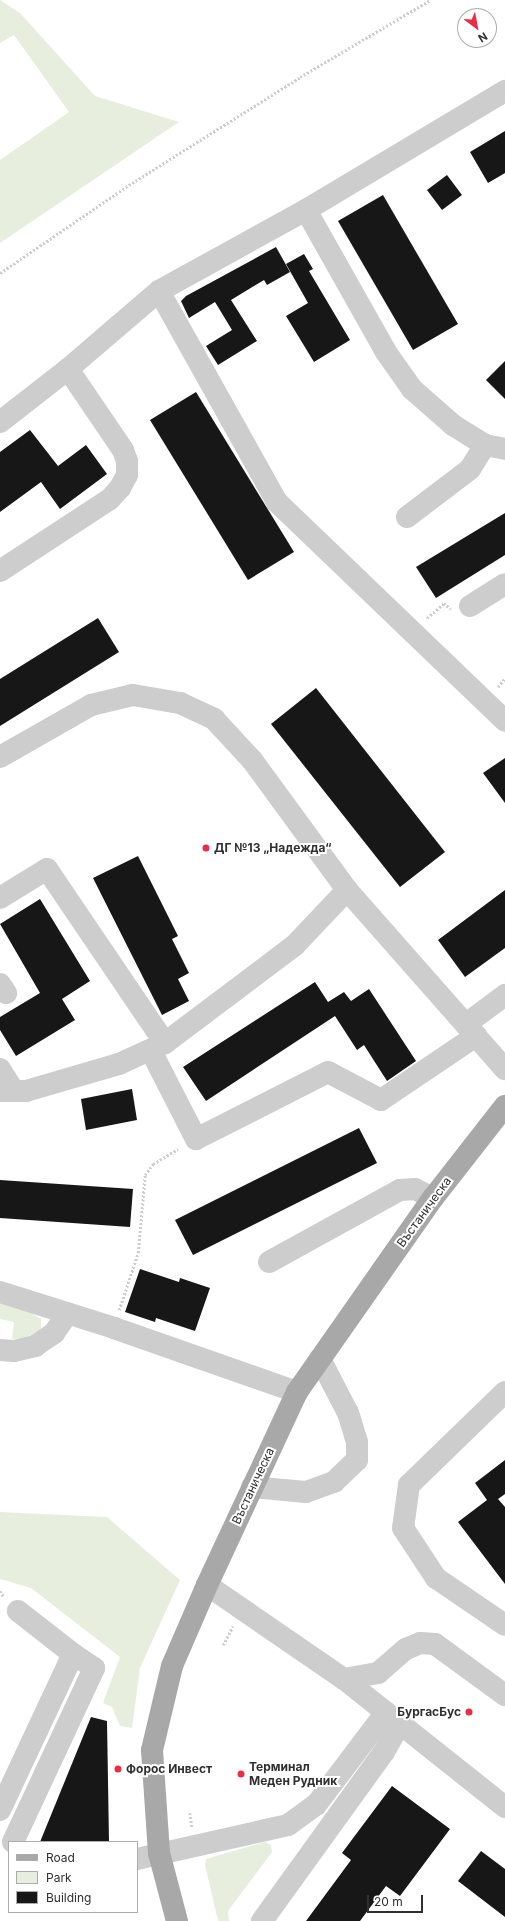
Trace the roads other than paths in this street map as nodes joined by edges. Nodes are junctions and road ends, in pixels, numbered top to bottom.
1 (505, 91) edge
2 (306, 210) junction
3 (159, 291) junction
4 (68, 369) junction
5 (0, 422) edge
6 (495, 447) edge
7 (407, 517) dead end
8 (0, 571) edge
9 (505, 584) edge
10 (470, 606) road end
11 (505, 721) edge
12 (0, 757) edge
13 (347, 890) junction
14 (0, 898) edge
15 (505, 995) edge
16 (471, 1030) junction
17 (158, 1047) junction
18 (0, 1069) edge
19 (505, 1069) edge
20 (7, 1091) edge
21 (505, 1106) edge
22 (433, 1198) junction
23 (269, 1262) dead end
24 (0, 1292) edge
25 (68, 1313) junction
26 (0, 1350) edge
27 (320, 1359) junction
28 (297, 1392) junction
29 (505, 1392) edge
30 (252, 1487) junction
31 (206, 1585) junction
32 (18, 1611) dead end
33 (505, 1624) edge
34 (73, 1654) junction
35 (344, 1679) junction
36 (505, 1695) edge
37 (393, 1718) junction
38 (505, 1801) edge
39 (0, 1810) edge
40 (12, 1841) edge
41 (159, 1853) junction
42 (138, 1859) edge
43 (177, 1921) edge
44 (262, 1921) edge

1 - 2 street
2 - 3 street
2 - 6 street
3 - 4 street
3 - 11 street
4 - 5 street
4 - 8 street
6 - 7 street
9 - 10 street
12 - 13 street
13 - 16 street
13 - 17 street
14 - 17 street
15 - 16 street
16 - 17 street
16 - 19 street
17 - 20 street
18 - 20 street
21 - 22 main road, Въстаническа
22 - 23 street
22 - 27 main road, Въстаническа
24 - 25 street
25 - 26 street
25 - 28 street
27 - 28 main road, Въстаническа
27 - 30 street
28 - 30 main road, Въстаническа
29 - 33 street
30 - 31 main road, Въстаническа
31 - 35 street
31 - 41 main road, Въстаническа
32 - 34 street
34 - 39 street
34 - 40 street
35 - 36 street
35 - 37 street
37 - 38 street
37 - 41 street
37 - 44 street
41 - 42 street
41 - 43 main road, Въстаническа

